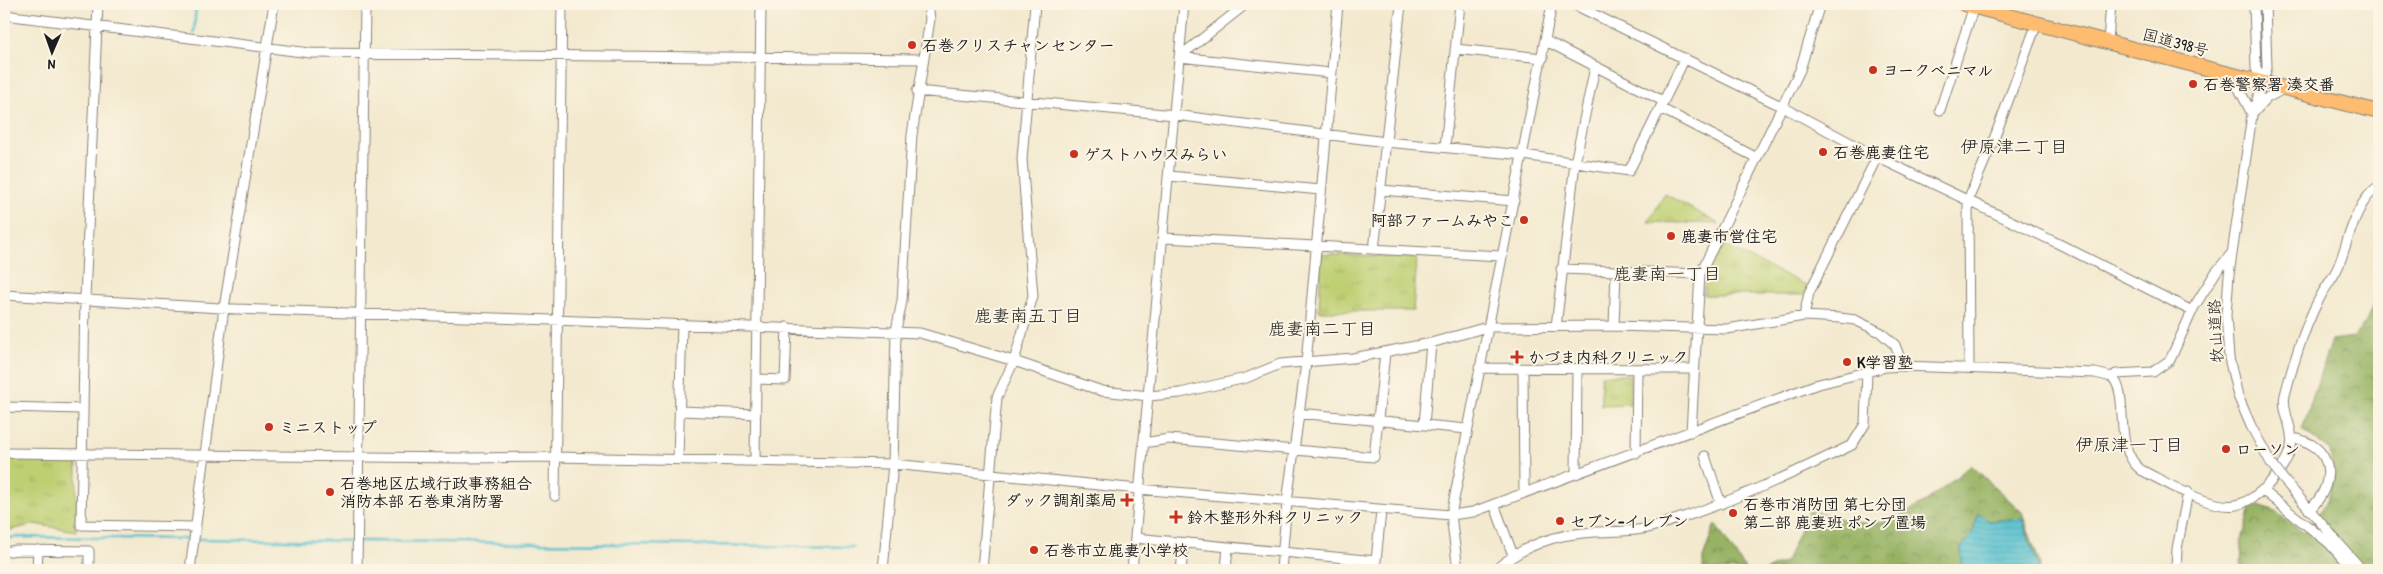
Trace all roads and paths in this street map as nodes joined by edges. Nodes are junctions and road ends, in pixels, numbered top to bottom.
1 (98, 4) edge
2 (274, 4) edge
3 (365, 4) edge
4 (562, 4) edge
5 (760, 4) edge
6 (928, 4) edge
7 (1034, 4) edge
8 (1184, 4) edge
9 (1246, 4) edge
10 (1338, 4) edge
11 (1401, 4) edge
12 (1460, 4) edge
13 (1552, 4) edge
14 (1573, 4) edge
15 (1820, 4) edge
16 (2111, 4) edge
17 (2254, 4) edge
18 (2265, 4) edge
19 (1968, 5) edge
20 (4, 15) edge
21 (2037, 23) junction
22 (97, 27) junction
23 (2108, 41) junction
24 (1546, 42) junction
25 (267, 48) junction
26 (1455, 49) junction
27 (364, 53) junction
28 (561, 55) junction
29 (760, 56) junction
30 (1179, 57) junction
31 (1543, 58) junction
32 (1685, 58) junction
33 (923, 59) junction
34 (1595, 67) junction
35 (2214, 70) junction
36 (1331, 73) junction
37 (2261, 82) junction
38 (2285, 88) junction
39 (918, 91) junction
40 (1025, 102) junction
41 (1661, 105) junction
42 (1783, 107) junction
43 (1940, 110) dead end
44 (2379, 112) edge
45 (1175, 115) junction
46 (2252, 115) junction
47 (1327, 135) junction
48 (1386, 142) junction
49 (1444, 147) junction
50 (1524, 155) junction
51 (1877, 157) junction
52 (1757, 158) junction
53 (1575, 162) junction
54 (1169, 176) junction
55 (2379, 186) edge
56 (1321, 190) junction
57 (1381, 190) junction
58 (1968, 200) junction
59 (1514, 201) junction
60 (1164, 238) junction
61 (1314, 248) junction
62 (1374, 250) junction
63 (2232, 252) junction
64 (1501, 256) junction
65 (1561, 269) junction
66 (1616, 271) junction
67 (1700, 274) junction
68 (4, 295) edge
69 (84, 298) junction
70 (224, 308) junction
71 (2192, 312) junction
72 (360, 313) junction
73 (1804, 316) junction
74 (557, 320) junction
75 (682, 324) junction
76 (758, 326) junction
77 (1614, 326) junction
78 (787, 327) junction
79 (1487, 327) junction
80 (1556, 327) junction
81 (1696, 328) junction
82 (896, 331) junction
83 (1431, 344) junction
84 (1385, 353) junction
85 (1014, 361) junction
86 (1306, 363) junction
87 (1903, 366) junction
88 (1480, 368) junction
89 (1694, 368) junction
90 (1969, 368) junction
91 (1577, 369) junction
92 (1637, 369) junction
93 (1523, 370) junction
94 (1867, 372) junction
95 (2112, 377) junction
96 (756, 379) junction
97 (1149, 396) junction
98 (4, 407) edge
99 (82, 409) junction
100 (680, 411) junction
101 (1298, 413) junction
102 (756, 414) junction
103 (1378, 421) junction
104 (1424, 425) junction
105 (1467, 429) junction
106 (1691, 432) junction
107 (2292, 438) junction
108 (1143, 443) junction
109 (1294, 449) junction
110 (1636, 452) junction
111 (4, 453) edge
112 (81, 454) junction
113 (204, 455) junction
114 (359, 456) junction
115 (555, 456) junction
116 (1705, 456) dead end
117 (678, 459) junction
118 (755, 461) junction
119 (893, 464) junction
120 (990, 473) junction
121 (1576, 474) junction
122 (1138, 489) junction
123 (2262, 490) junction
124 (2188, 492) junction
125 (1524, 493) junction
126 (555, 496) dead end
127 (1287, 502) junction
128 (1494, 504) junction
129 (1720, 504) junction
130 (1381, 510) junction
131 (2309, 510) junction
132 (1451, 515) junction
133 (196, 530) junction
134 (1135, 538) junction
135 (1184, 543) junction
136 (1228, 547) junction
137 (38, 550) junction
138 (4, 552) edge
139 (1283, 552) junction
140 (1512, 555) junction
141 (37, 570) edge
142 (89, 570) edge
143 (190, 570) edge
144 (357, 570) edge
145 (883, 570) edge
146 (982, 570) edge
147 (1132, 570) edge
148 (1181, 570) edge
149 (1226, 570) edge
150 (1281, 570) edge
151 (1458, 570) edge
152 (1495, 570) edge
153 (2176, 570) edge
154 (2353, 570) edge
155 (2362, 570) edge

1 - 22 street
2 - 25 street
3 - 27 street
4 - 28 street
5 - 29 street
6 - 33 street
7 - 40 street
8 - 30 street
9 - 30 street
10 - 36 street
11 - 48 street
12 - 26 street
13 - 24 street
14 - 32 street
15 - 42 street
16 - 23 street
17 - 37 street
18 - 37 street, 牧山道路
19 - 21 highway, 国道398号
19 - 43 street
20 - 22 street
21 - 23 highway, 国道398号
21 - 58 street
22 - 25 street
22 - 69 street
23 - 35 highway, 国道398号
24 - 31 street
24 - 34 street
25 - 27 street
25 - 70 street
26 - 31 street
26 - 49 street
27 - 28 street
27 - 72 street
28 - 29 street
28 - 74 street
29 - 33 street
29 - 76 street
30 - 36 street
30 - 45 street
31 - 50 street
32 - 41 street
32 - 42 street
33 - 39 street
34 - 41 street
34 - 53 street
35 - 37 highway, 国道398号
35 - 46 street
36 - 47 street
37 - 38 highway, 国道398号
37 - 46 street, 牧山道路
38 - 44 highway, 国道398号
38 - 46 street
39 - 40 street
39 - 82 street
40 - 45 street
40 - 85 street
41 - 52 street
41 - 53 street
42 - 51 street
42 - 52 street
45 - 47 street
45 - 54 street
46 - 63 street, 牧山道路
47 - 48 street
47 - 56 street
48 - 49 street
48 - 57 street
49 - 50 street
50 - 53 street
50 - 59 street
51 - 58 street
51 - 73 street
52 - 67 street
53 - 65 street
54 - 56 street
54 - 60 street
55 - 107 street
56 - 61 street
57 - 59 street
57 - 62 street
58 - 71 street
58 - 90 street
59 - 64 street
60 - 61 street
60 - 97 street
61 - 62 street
61 - 86 street
62 - 64 street
63 - 71 street
63 - 131 street, 牧山道路, bridge
64 - 79 street
65 - 66 street
65 - 80 street
66 - 67 street
66 - 77 street
67 - 81 street
68 - 69 street
69 - 70 street
69 - 99 street
70 - 72 street
70 - 113 street
71 - 95 street
72 - 74 street
72 - 114 street
73 - 81 street
73 - 87 street
74 - 75 street
74 - 115 street
75 - 76 street
75 - 100 street
76 - 78 street
76 - 96 street
77 - 80 street
77 - 81 street
78 - 82 street
78 - 96 street
79 - 80 street
79 - 83 street
79 - 88 street
81 - 89 street
82 - 85 street
82 - 119 street
83 - 84 street
83 - 104 street
84 - 86 street
84 - 103 street
85 - 97 street
85 - 120 street
86 - 97 street
86 - 101 street
87 - 90 street
87 - 94 street
88 - 93 street
88 - 105 street
89 - 92 street
89 - 106 street
90 - 95 street
91 - 92 street
91 - 93 street
91 - 121 street
92 - 110 street
93 - 125 street
94 - 106 street
94 - 129 street
95 - 124 street
96 - 102 street
97 - 108 street
98 - 99 street
99 - 112 street
100 - 102 street
100 - 117 street
101 - 103 street
101 - 109 street
102 - 118 street
103 - 104 street
103 - 109 street
104 - 105 street
105 - 132 street
106 - 110 street
107 - 123 street
107 - 131 street
108 - 109 street
108 - 122 street
109 - 127 street
110 - 121 street
111 - 112 street
112 - 113 street
112 - 133 street
113 - 114 street
113 - 133 street
114 - 115 street
114 - 144 street
115 - 117 street
115 - 126 street
116 - 129 street
117 - 118 street
118 - 119 street
119 - 120 street
119 - 145 street
120 - 122 street
120 - 146 street
121 - 125 street
122 - 127 street
122 - 134 street
123 - 124 street
123 - 154 street
124 - 153 street
125 - 128 street
127 - 130 street
127 - 139 street
128 - 132 street
128 - 140 street
129 - 140 street
130 - 132 street
130 - 139 street
131 - 155 street, 牧山道路
132 - 151 street
133 - 143 street
134 - 135 street
134 - 147 street
135 - 136 street
135 - 148 street
136 - 139 street
136 - 149 street
137 - 138 street
137 - 141 street
137 - 142 street
139 - 150 street
140 - 152 street

